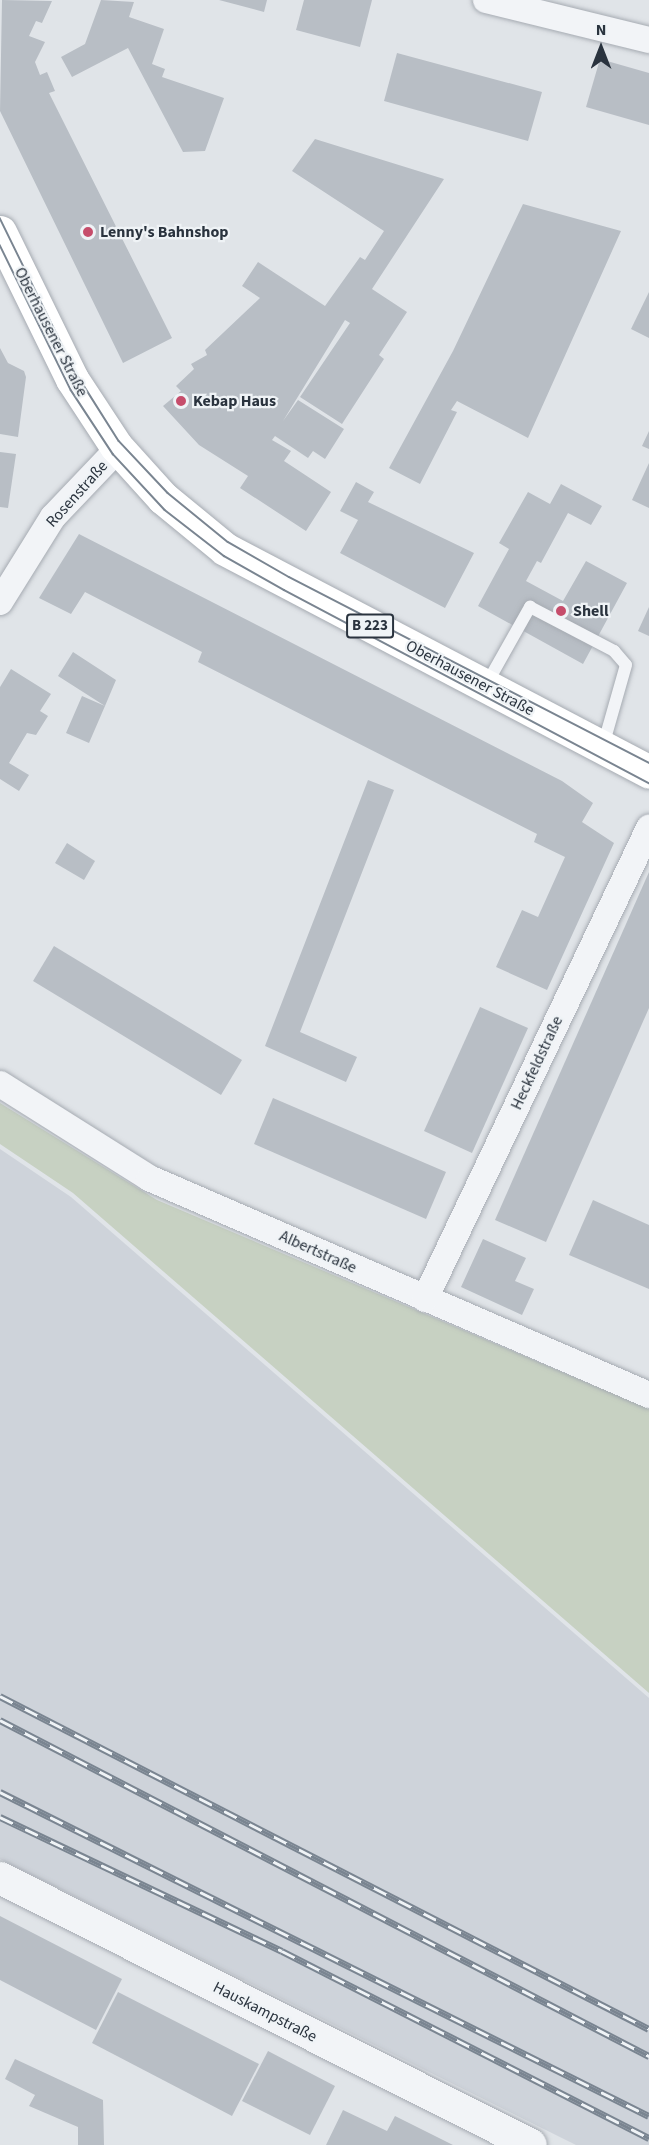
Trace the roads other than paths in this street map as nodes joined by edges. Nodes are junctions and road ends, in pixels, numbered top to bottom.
1 (486, 0) edge
2 (649, 40) edge
3 (0, 232) edge
4 (116, 446) junction
5 (0, 602) edge
6 (486, 685) junction
7 (603, 747) junction
8 (649, 772) edge
9 (649, 828) edge
10 (0, 1084) edge
11 (425, 1299) junction
12 (649, 1395) edge
13 (0, 1878) edge
14 (530, 2145) edge

1 - 2 street
3 - 4 main road, Oberhausener Straße / B 223
4 - 5 street, Rosenstraße
4 - 6 main road, Oberhausener Straße / B 223
6 - 7 main road, Oberhausener Straße / B 223
6 - 7 lane
7 - 8 main road, Oberhausener Straße / B 223
9 - 11 street, Heckfeldstraße
10 - 11 street, Albertstraße
11 - 12 street, Albertstraße
13 - 14 street, Hauskampstraße

